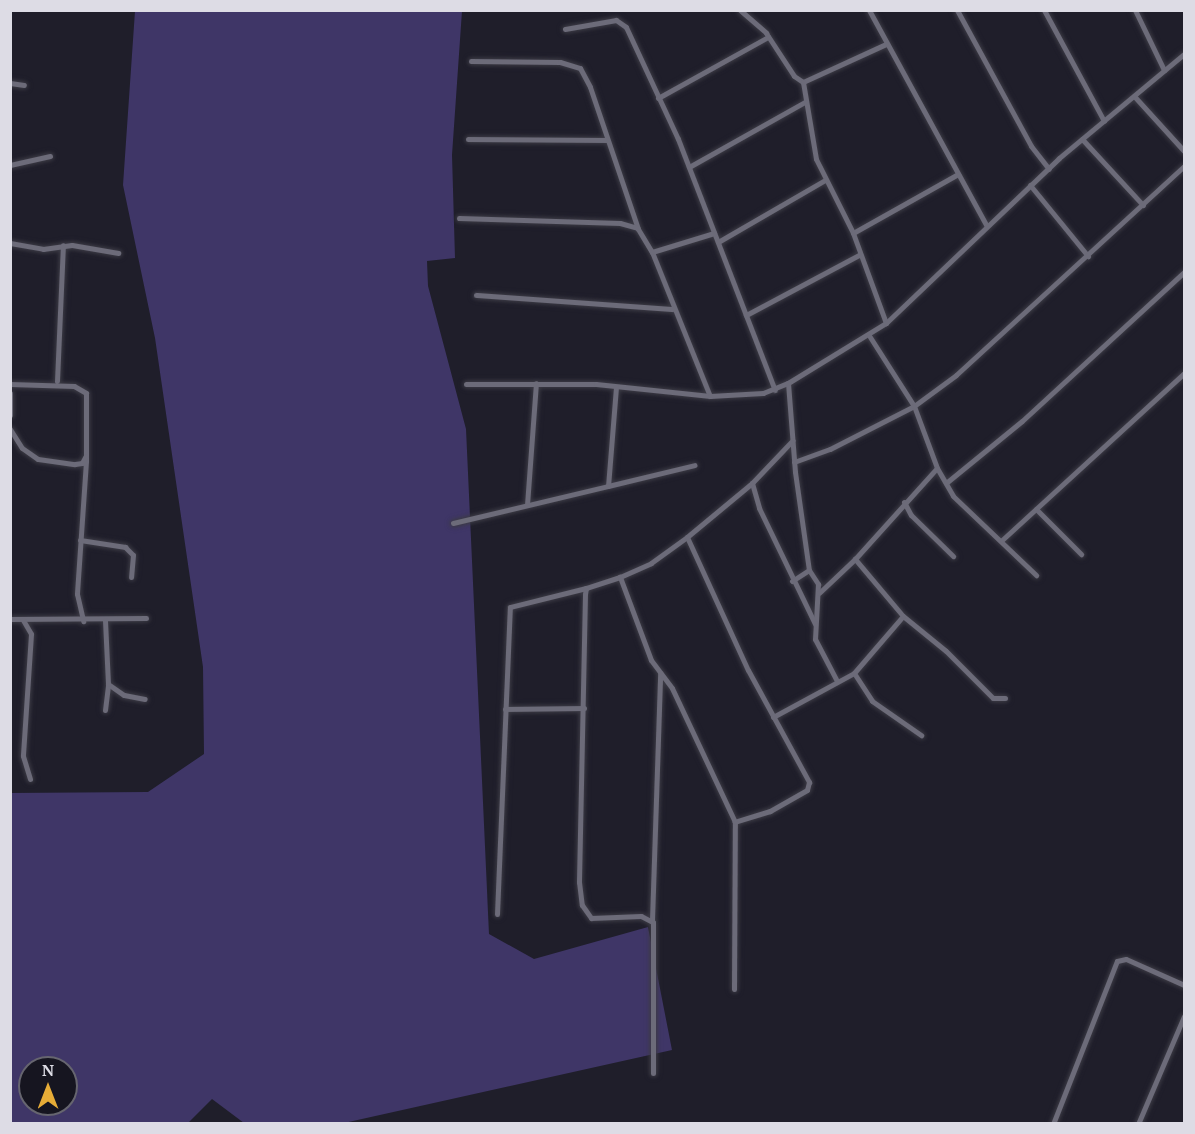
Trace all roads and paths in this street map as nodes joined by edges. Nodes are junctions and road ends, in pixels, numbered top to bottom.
1 (740, 10) edge
2 (869, 10) edge
3 (957, 10) edge
4 (1044, 10) edge
5 (1135, 10) edge
6 (565, 29) dead end
7 (768, 37) junction
8 (886, 44) junction
9 (1185, 54) edge
10 (471, 61) dead end
11 (1164, 70) junction
12 (803, 82) junction
13 (10, 83) edge
14 (24, 85) dead end
15 (1134, 96) junction
16 (658, 98) junction
17 (805, 102) junction
18 (1104, 121) junction
19 (1082, 139) junction
20 (468, 140) dead end
21 (606, 140) junction
22 (1185, 151) edge
23 (50, 156) dead end
24 (10, 165) edge
25 (1185, 166) edge
26 (689, 168) junction
27 (1049, 169) junction
28 (958, 174) junction
29 (825, 180) junction
30 (1030, 185) junction
31 (1143, 205) junction
32 (459, 218) dead end
33 (987, 226) junction
34 (638, 229) junction
35 (714, 233) junction
36 (853, 233) junction
37 (718, 242) junction
38 (10, 243) edge
39 (63, 245) junction
40 (652, 252) junction
41 (118, 253) dead end
42 (859, 255) junction
43 (1088, 256) junction
44 (1185, 272) edge
45 (476, 295) dead end
46 (673, 309) junction
47 (746, 315) junction
48 (886, 323) junction
49 (870, 337) junction
50 (1185, 373) edge
51 (57, 381) dead end
52 (536, 383) junction
53 (10, 384) edge
54 (466, 384) dead end
55 (788, 384) junction
56 (616, 387) junction
57 (775, 390) junction
58 (10, 393) edge
59 (710, 396) junction
60 (914, 406) junction
61 (10, 415) edge
62 (10, 429) edge
63 (793, 440) junction
64 (86, 455) junction
65 (794, 462) junction
66 (694, 465) dead end
67 (937, 468) junction
68 (752, 483) junction
69 (946, 483) junction
70 (608, 486) junction
71 (904, 502) junction
72 (527, 505) junction
73 (1036, 509) junction
74 (453, 523) dead end
75 (687, 537) junction
76 (80, 540) junction
77 (1002, 540) junction
78 (1081, 554) dead end
79 (953, 556) dead end
80 (855, 559) junction
81 (809, 570) junction
82 (1036, 575) dead end
83 (131, 577) dead end
84 (620, 577) junction
85 (792, 581) junction
86 (586, 588) junction
87 (819, 593) junction
88 (903, 616) junction
89 (146, 618) dead end
90 (10, 619) edge
91 (23, 620) junction
92 (105, 620) junction
93 (83, 621) junction
94 (815, 626) junction
95 (660, 673) junction
96 (854, 673) junction
97 (837, 681) junction
98 (108, 684) junction
99 (1005, 698) dead end
100 (145, 699) dead end
101 (584, 708) junction
102 (505, 709) junction
103 (105, 710) dead end
104 (773, 717) junction
105 (921, 735) dead end
106 (30, 779) dead end
107 (735, 822) junction
108 (497, 914) dead end
109 (652, 920) junction
110 (1185, 985) edge
111 (734, 989) dead end
112 (1185, 1016) edge
113 (653, 1072) dead end
114 (1053, 1124) edge
115 (1137, 1124) edge

1 - 7 street
2 - 8 street
3 - 27 street
4 - 18 street
5 - 11 street
6 - 16 street
7 - 12 street
7 - 16 street
8 - 12 street
8 - 28 street
9 - 11 street
10 - 21 street
11 - 15 street
12 - 17 street
13 - 14 street
15 - 18 street
15 - 22 street
16 - 26 street
17 - 26 street
17 - 29 street
18 - 19 street
19 - 27 street
19 - 31 street
20 - 21 street
21 - 34 street
23 - 24 street
25 - 31 street
26 - 35 street
27 - 30 street
28 - 33 street
28 - 36 street
29 - 36 street
29 - 37 street
30 - 33 street
30 - 43 street
31 - 43 street
32 - 34 street
33 - 48 street
34 - 40 street
35 - 37 street
35 - 40 street
36 - 42 street
37 - 47 street
38 - 39 street
39 - 41 street
39 - 51 street
40 - 46 street
42 - 47 street
42 - 48 street
43 - 60 street
44 - 69 street
45 - 46 street
46 - 59 street
47 - 57 street
48 - 49 street
49 - 55 street
49 - 60 street
50 - 73 street
52 - 54 street
52 - 56 street
52 - 72 street
53 - 64 street
55 - 57 street
55 - 63 street
56 - 59 street
56 - 70 street
57 - 59 street
58 - 61 street
60 - 65 street
60 - 67 street
62 - 64 street
63 - 65 street
63 - 68 street
64 - 76 street
65 - 81 street
66 - 70 street
67 - 69 street
67 - 71 street
68 - 75 street
68 - 85 street
69 - 77 street
70 - 72 street
71 - 79 street
71 - 80 street
72 - 74 street
73 - 77 street
73 - 78 street
75 - 84 street
75 - 104 street
76 - 83 street
76 - 93 street
77 - 82 street
80 - 87 street
80 - 88 street
81 - 85 street
81 - 87 street
84 - 86 street
84 - 95 street
85 - 94 street
86 - 101 street
86 - 102 street
87 - 94 street
88 - 96 street
88 - 99 street
89 - 92 street
90 - 91 street
91 - 93 street
91 - 106 street
92 - 93 street
92 - 98 street
94 - 97 street
95 - 107 street
95 - 109 street
96 - 97 street
96 - 105 street
97 - 104 street
98 - 100 street
98 - 103 street
101 - 102 street
101 - 109 street
102 - 108 street
104 - 107 street
107 - 111 street
109 - 113 street
110 - 114 street
112 - 115 street

